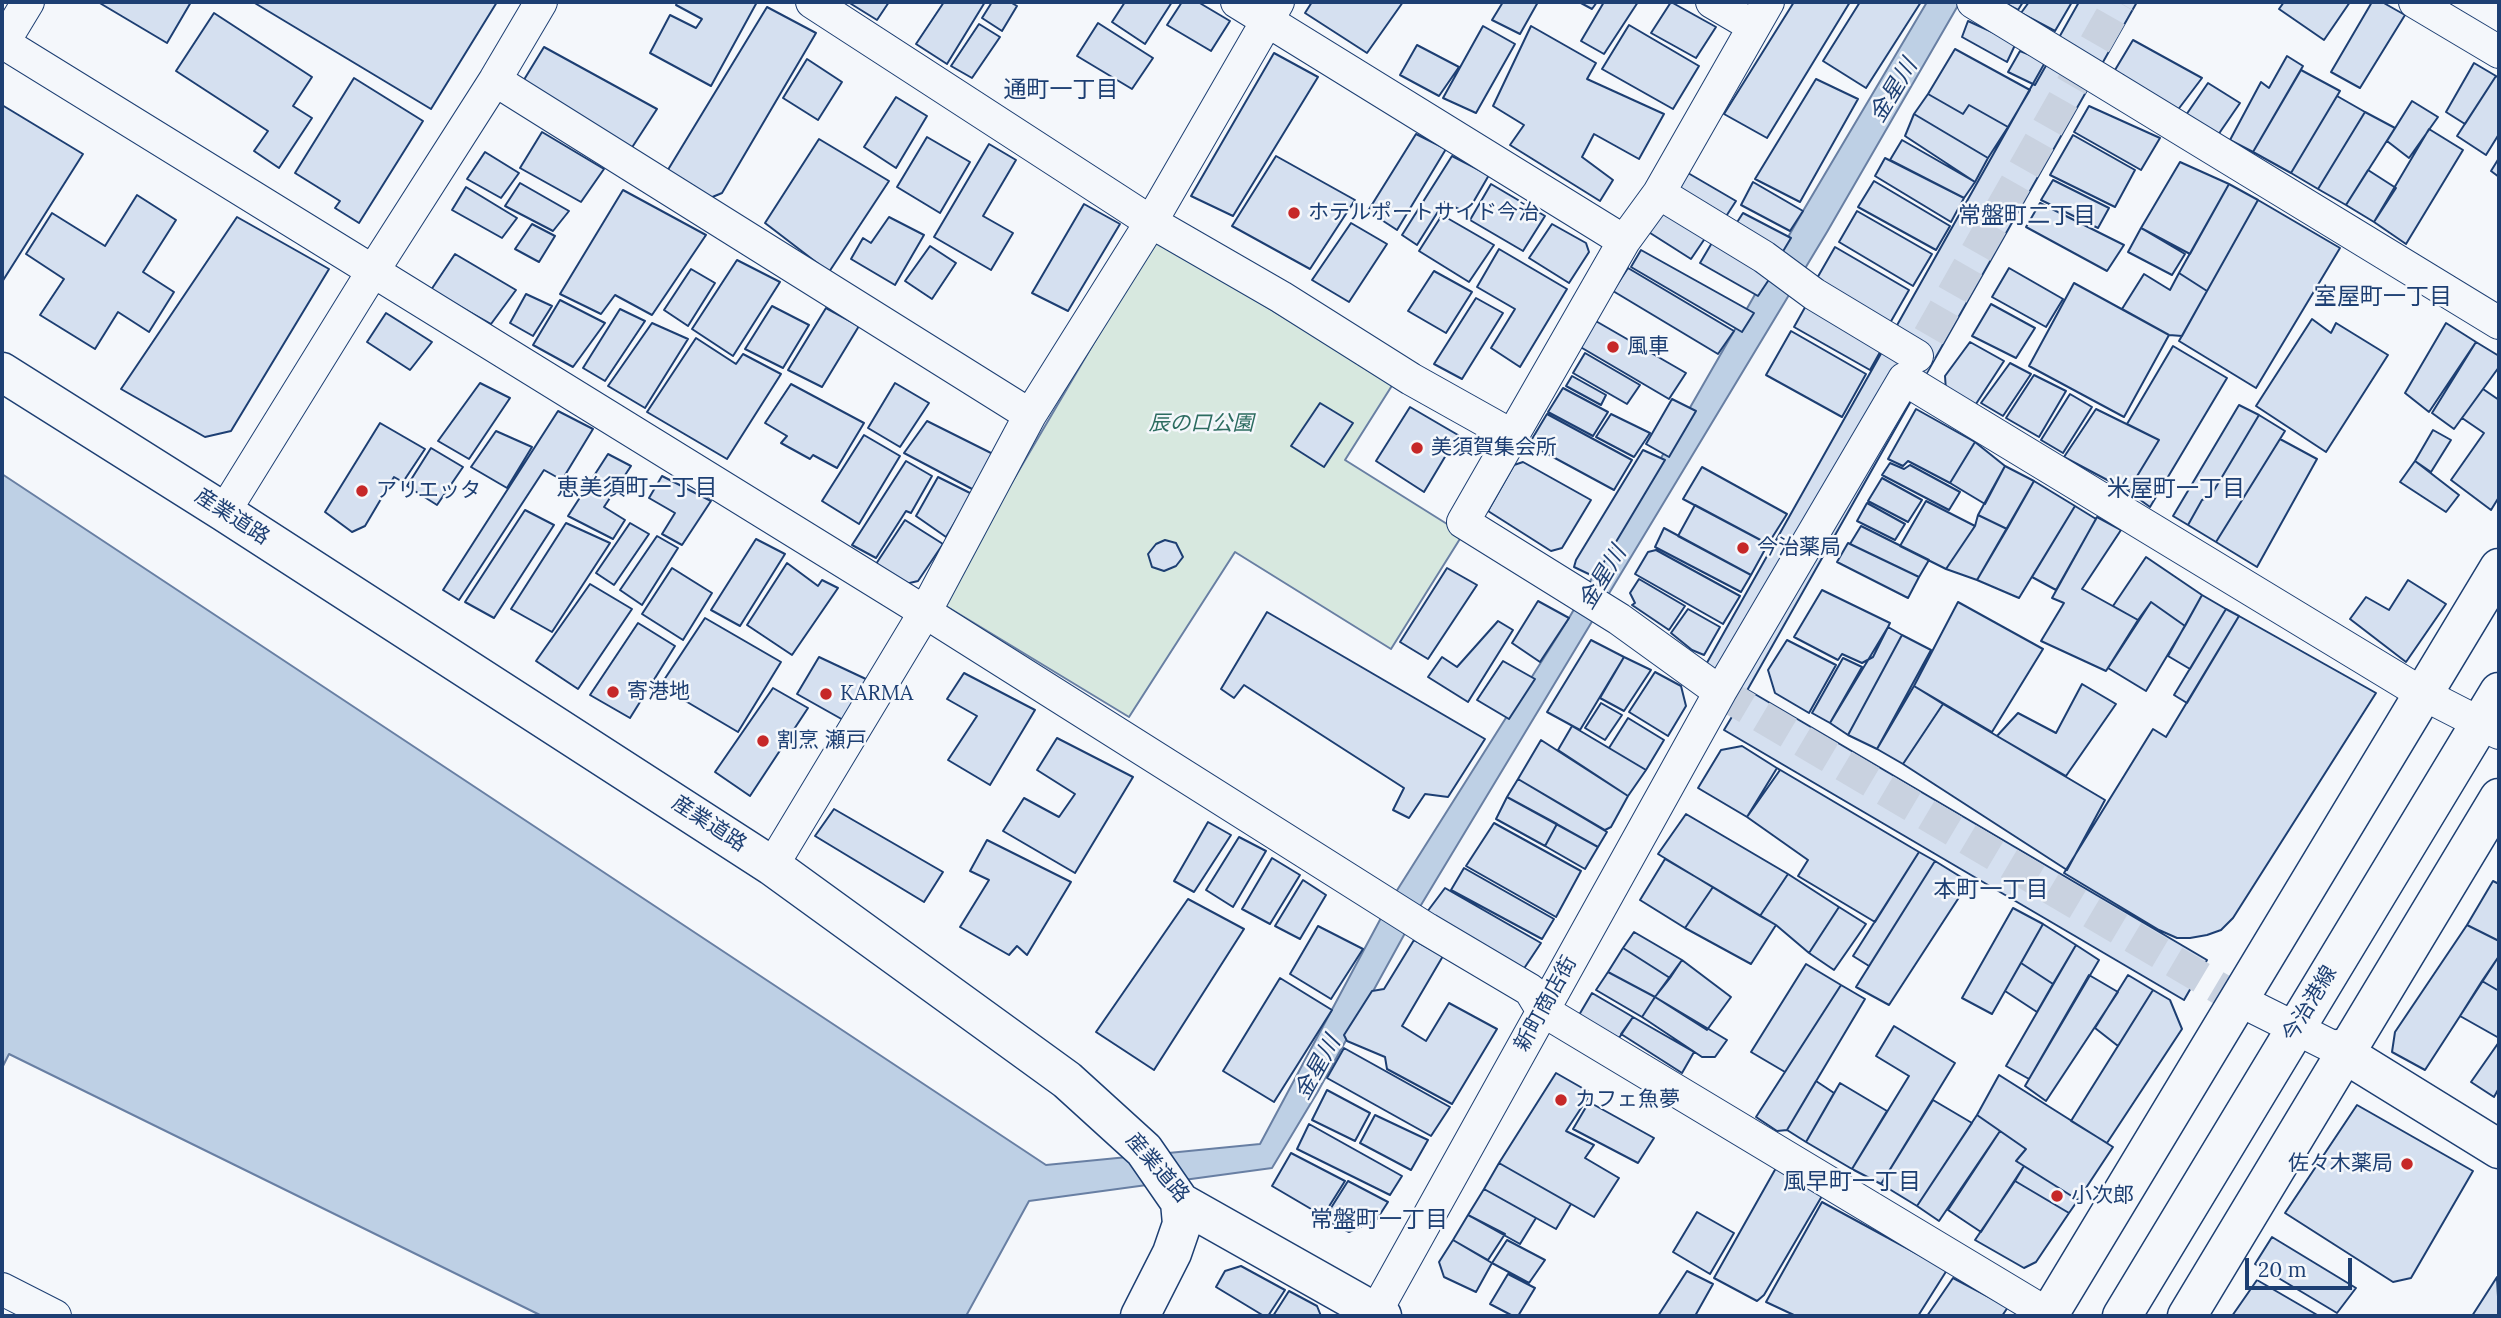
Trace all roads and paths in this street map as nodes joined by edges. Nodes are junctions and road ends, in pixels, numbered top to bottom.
1 (29, 2) edge
2 (541, 2) edge
3 (812, 2) edge
4 (1237, 2) edge
5 (1712, 2) edge
6 (2415, 2) edge
7 (1978, 4) edge
8 (1273, 11) edge
9 (1760, 14) edge
10 (2, 43) edge
11 (2499, 52) edge
12 (495, 80) junction
13 (1659, 193) junction
14 (1151, 222) junction
15 (1624, 241) junction
16 (373, 271) junction
17 (2499, 323) edge
18 (1911, 368) junction
19 (2, 372) edge
20 (1030, 415) junction
21 (1511, 435) junction
22 (224, 512) junction
23 (2499, 568) edge
24 (925, 612) junction
25 (1720, 692) junction
26 (2423, 694) junction
27 (2493, 716) edge
28 (2499, 798) edge
29 (772, 866) junction
30 (2239, 1000) junction
31 (1542, 1010) junction
32 (2296, 1028) junction
33 (2341, 1052) junction
34 (2499, 1149) edge
35 (1180, 1202) junction
36 (2, 1289) edge
37 (1377, 1315) edge
38 (55, 1316) edge
39 (1140, 1316) edge
40 (2049, 1316) edge
41 (2122, 1316) edge
42 (2187, 1316) edge

1 - 10 street
2 - 12 street
3 - 14 street
4 - 8 street
5 - 9 street
6 - 11 street
7 - 17 street
8 - 14 street
8 - 15 street
9 - 13 street
10 - 16 street
12 - 16 street
12 - 20 street
13 - 15 street
13 - 18 street
14 - 20 street
14 - 21 street
15 - 21 street
16 - 22 street
16 - 24 street
18 - 25 street, 新町商店街
18 - 26 street
19 - 22 main road, 産業道路
20 - 24 street
21 - 25 street
22 - 29 main road, 産業道路
23 - 26 main road
24 - 29 street
24 - 31 street
25 - 31 street, 新町商店街
26 - 27 street
26 - 30 main road
27 - 32 main road, 今治港線
28 - 33 main road
29 - 35 main road, 産業道路
30 - 32 street
30 - 40 main road
31 - 37 street, 新町商店街
31 - 40 street
32 - 33 street
32 - 41 main road, 今治港線
33 - 34 main road
33 - 42 main road
35 - 37 main road, 産業道路
35 - 39 main road
36 - 38 street

